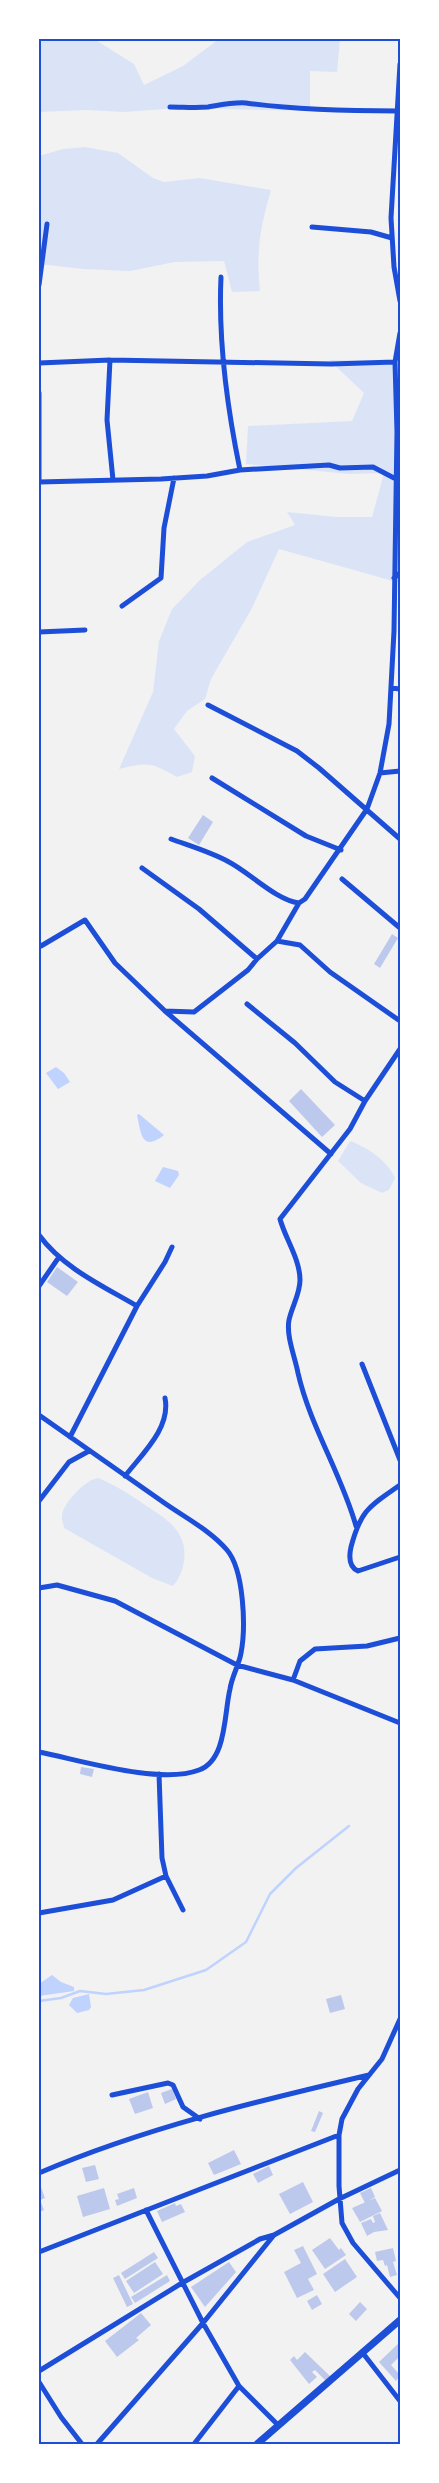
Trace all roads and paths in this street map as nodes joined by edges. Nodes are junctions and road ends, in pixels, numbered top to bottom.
1 (400, 64) edge
2 (170, 107) dead end
3 (399, 111) edge
4 (47, 224) dead end
5 (312, 227) dead end
6 (392, 238) junction
7 (221, 278) dead end
8 (39, 285) edge
9 (400, 301) edge
10 (400, 333) edge
11 (110, 360) junction
12 (225, 362) junction
13 (395, 362) junction
14 (39, 363) edge
15 (39, 393) edge
16 (398, 432) edge
17 (240, 470) junction
18 (174, 478) junction
19 (394, 478) junction
20 (113, 480) junction
21 (39, 482) edge
22 (400, 573) edge
23 (394, 578) junction
24 (122, 606) dead end
25 (85, 630) dead end
26 (39, 632) edge
27 (391, 688) junction
28 (400, 689) edge
29 (208, 705) dead end
30 (400, 771) edge
31 (380, 773) junction
32 (212, 778) dead end
33 (367, 809) junction
34 (171, 839) dead end
35 (400, 839) edge
36 (341, 850) junction
37 (142, 868) dead end
38 (342, 879) dead end
39 (299, 903) junction
40 (400, 928) edge
41 (277, 941) junction
42 (41, 946) dead end
43 (257, 959) junction
44 (247, 1004) dead end
45 (165, 1011) junction
46 (400, 1021) edge
47 (400, 1049) edge
48 (398, 1058) edge
49 (365, 1101) junction
50 (331, 1154) junction
51 (39, 1235) edge
52 (172, 1247) dead end
53 (59, 1257) junction
54 (39, 1286) edge
55 (137, 1306) junction
56 (362, 1364) dead end
57 (165, 1398) dead end
58 (39, 1415) edge
59 (70, 1437) junction
60 (89, 1451) junction
61 (400, 1460) edge
62 (125, 1476) junction
63 (400, 1484) edge
64 (39, 1501) edge
65 (356, 1526) junction
66 (400, 1557) edge
67 (39, 1588) edge
68 (400, 1638) edge
69 (237, 1665) junction
70 (293, 1680) junction
71 (400, 1723) edge
72 (39, 1752) edge
73 (159, 1774) junction
74 (166, 1876) junction
75 (183, 1910) dead end
76 (39, 1913) edge
77 (400, 2019) edge
78 (369, 2075) junction
79 (112, 2095) dead end
80 (200, 2119) junction
81 (339, 2135) junction
82 (400, 2170) edge
83 (39, 2173) edge
84 (339, 2199) junction
85 (146, 2210) junction
86 (274, 2235) junction
87 (39, 2252) edge
88 (182, 2283) junction
89 (400, 2298) edge
90 (400, 2320) edge
91 (203, 2323) junction
92 (362, 2352) junction
93 (39, 2371) edge
94 (39, 2382) edge
95 (239, 2386) junction
96 (400, 2401) edge
97 (278, 2425) junction
98 (82, 2444) edge
99 (97, 2444) edge
100 (194, 2444) edge
101 (257, 2444) edge

1 - 3 street
2 - 3 street
3 - 6 street
4 - 8 street
5 - 6 street
6 - 9 street
7 - 12 street
10 - 13 street
11 - 12 street
11 - 14 street
11 - 20 street
12 - 13 street
12 - 17 street
13 - 16 street
15 - 21 street
16 - 19 street
17 - 18 street
17 - 19 street
18 - 20 street
18 - 24 street
19 - 23 street
20 - 21 street
22 - 23 street
23 - 27 street
25 - 26 street
27 - 28 street
27 - 31 street
29 - 33 street
30 - 31 street
31 - 33 street
32 - 36 street
33 - 35 street
33 - 36 street
34 - 39 street
36 - 39 street
37 - 43 street
38 - 40 street
39 - 41 street
41 - 43 street
41 - 46 street
42 - 45 street
43 - 45 street
44 - 49 street
45 - 50 street
47 - 48 street
48 - 49 street
49 - 50 street
50 - 65 street
51 - 53 street
52 - 55 street
53 - 54 street
53 - 55 street
55 - 59 street
56 - 61 street
57 - 62 street
58 - 59 street
59 - 60 street
60 - 62 street
60 - 64 street
62 - 69 street
63 - 65 street
65 - 66 street
67 - 69 street
68 - 70 street
69 - 70 street
69 - 73 street
70 - 71 street
72 - 73 street
73 - 74 street
74 - 75 street
74 - 76 street
77 - 78 street
78 - 80 street
78 - 81 street
79 - 80 street
80 - 83 street
81 - 84 street
81 - 85 street
82 - 84 street
84 - 86 street
84 - 89 street
85 - 87 street
85 - 88 street
86 - 88 street
86 - 91 street
88 - 91 street
88 - 93 street
90 - 92 main road
91 - 95 street
91 - 99 street
92 - 96 street
92 - 97 main road
94 - 98 street
95 - 97 street
95 - 100 street
97 - 101 main road

